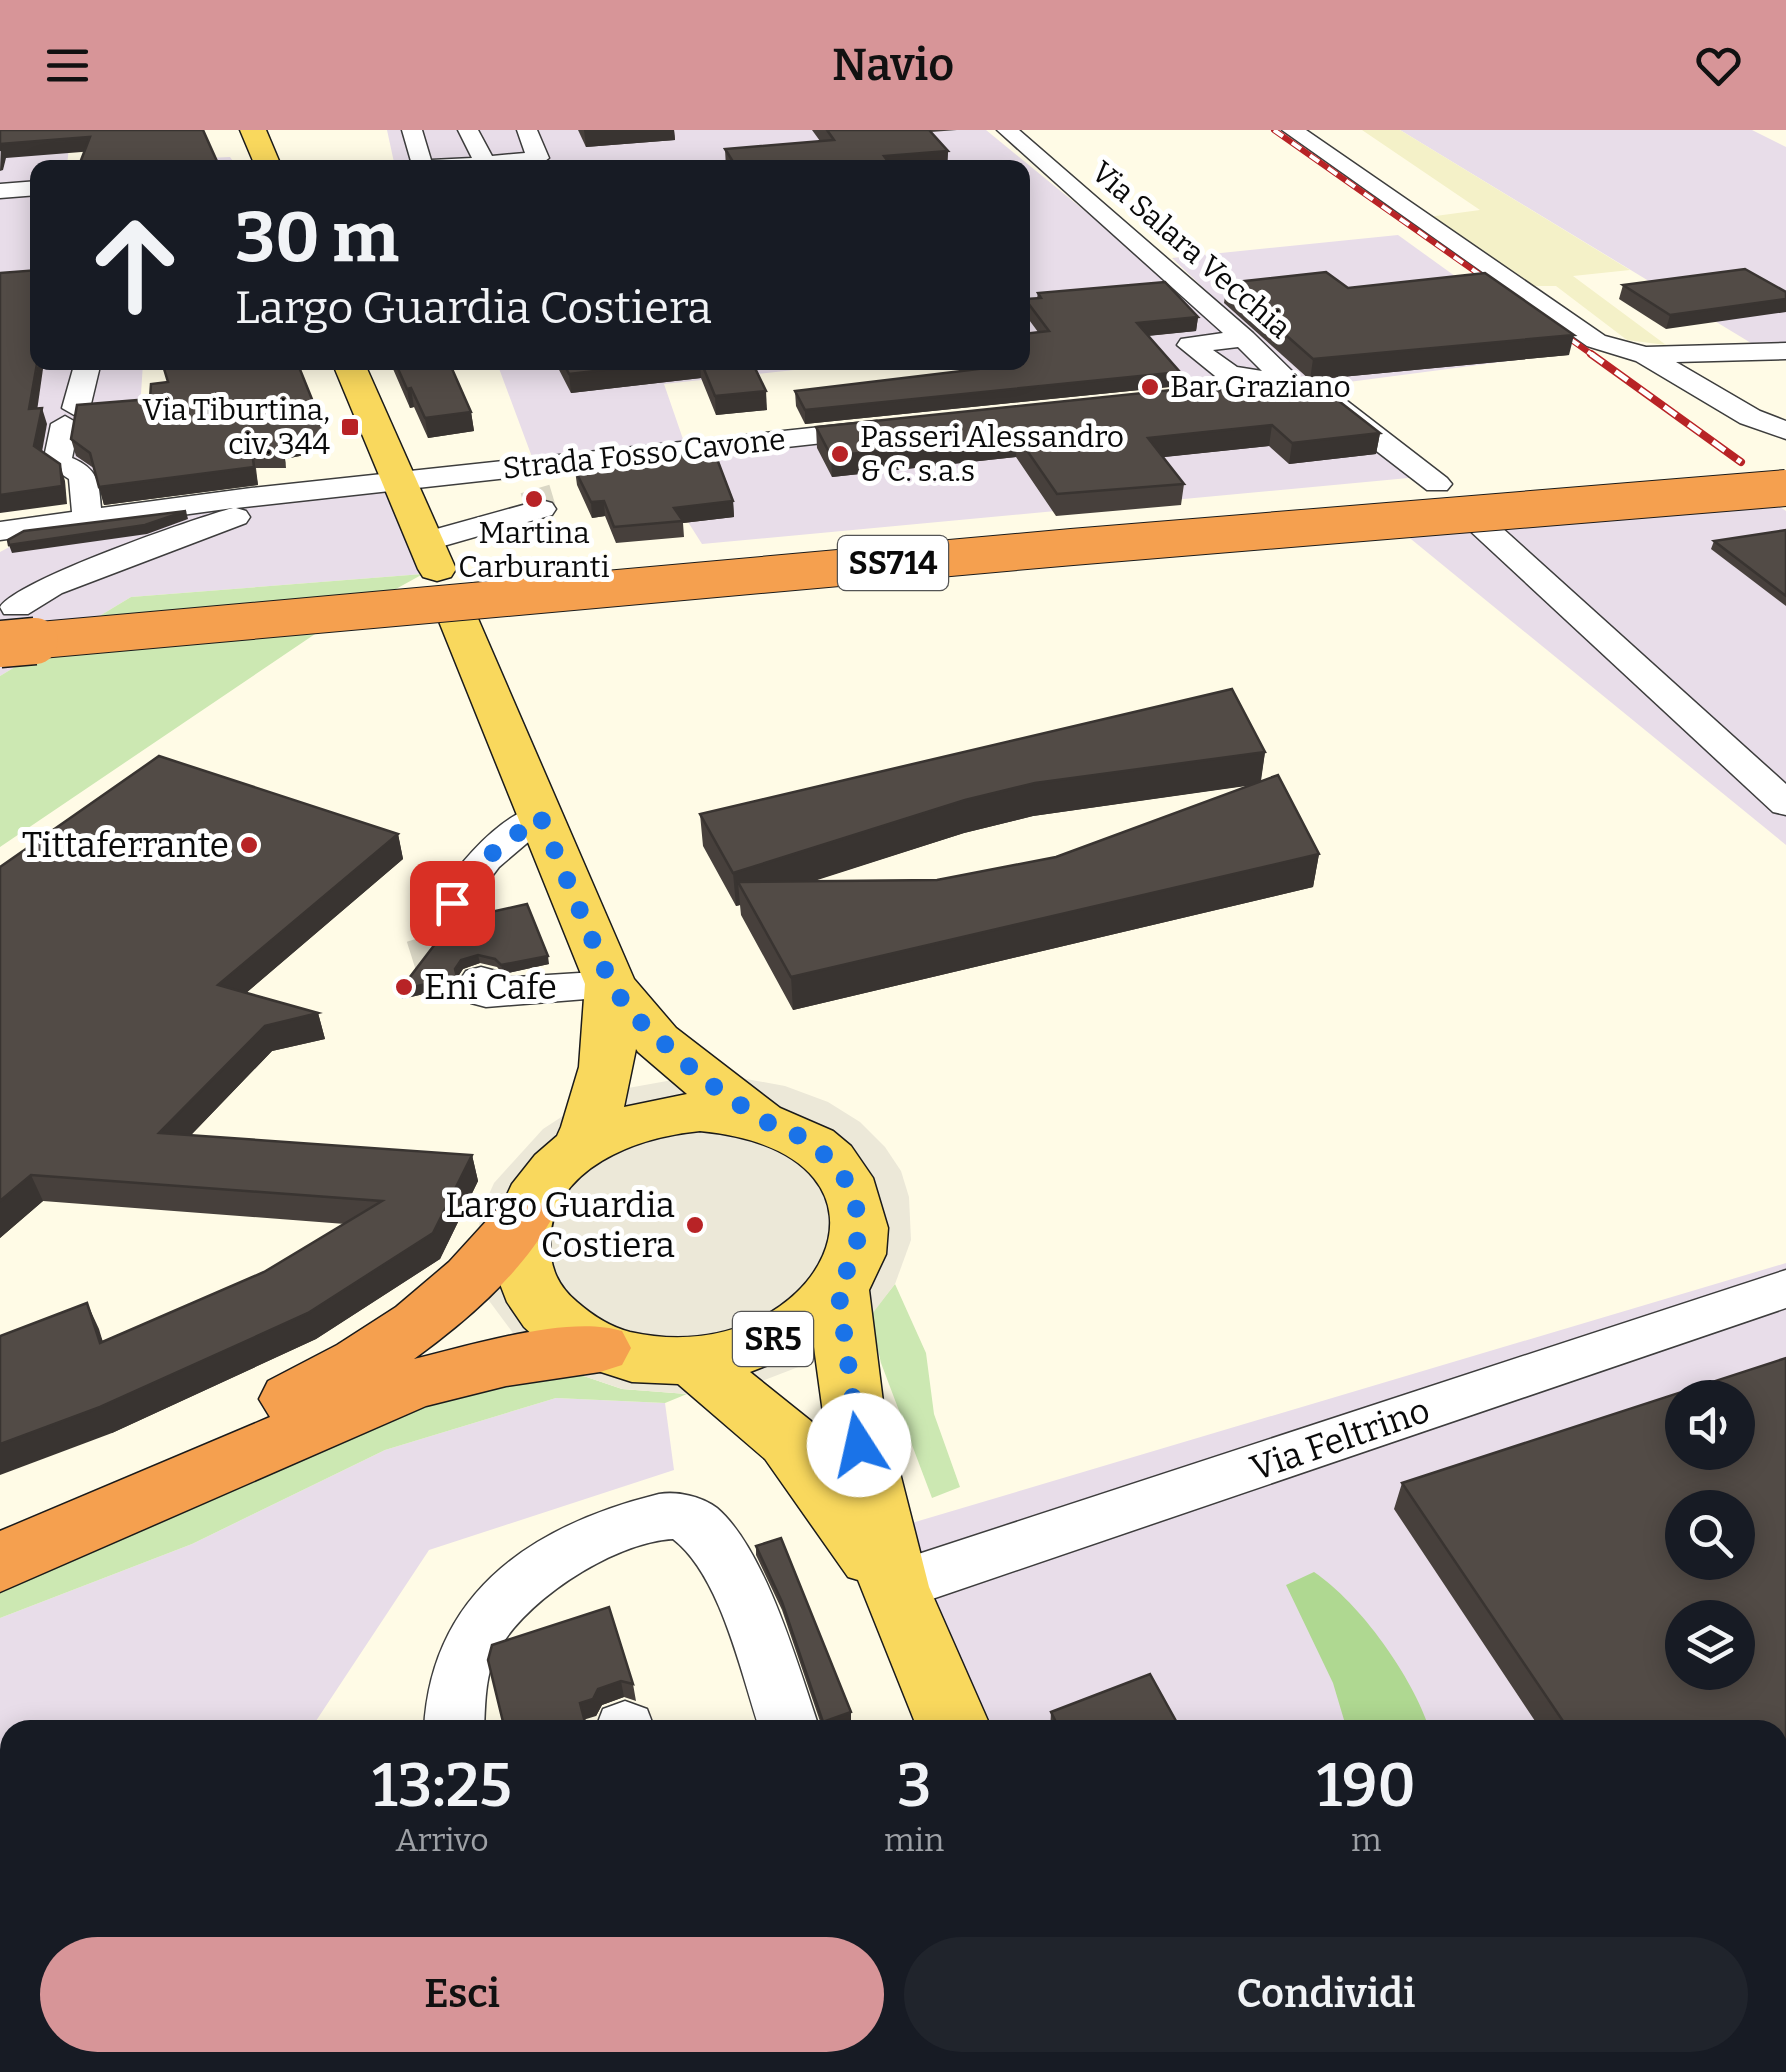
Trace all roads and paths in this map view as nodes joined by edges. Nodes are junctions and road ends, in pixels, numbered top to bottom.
1 (253, 130) edge
2 (412, 130) edge
3 (468, 130) edge
4 (526, 130) edge
5 (1006, 130) edge
6 (1292, 130) edge
7 (266, 160) edge
8 (421, 160) edge
9 (483, 160) edge
10 (517, 160) edge
11 (30, 188) edge
12 (0, 190) edge
13 (1244, 338) junction
14 (1786, 351) edge
15 (1644, 356) junction
16 (85, 370) edge
17 (351, 370) edge
18 (1286, 382) junction
19 (1195, 396) edge
20 (900, 427) edge
21 (1786, 431) edge
22 (1786, 468) edge
23 (399, 480) junction
24 (1437, 484) dead end
25 (535, 488) junction
26 (1786, 488) edge
27 (292, 492) junction
28 (87, 518) junction
29 (1480, 523) dead end
30 (0, 531) edge
31 (431, 556) joint
32 (8, 614) edge
33 (456, 614) dead end
34 (0, 644) edge
35 (1786, 804) edge
36 (540, 816) junction
37 (446, 922) dead end
38 (611, 984) junction
39 (470, 988) dead end
40 (762, 1120) junction
41 (582, 1147) junction
42 (522, 1220) junction
43 (838, 1287) junction
44 (1786, 1289) edge
45 (600, 1348) junction
46 (692, 1360) junction
47 (0, 1526) edge
48 (0, 1562) edge
49 (894, 1587) junction
50 (454, 1720) edge
51 (786, 1720) edge
52 (952, 1720) edge

1 - 7 main road
2 - 8 street
3 - 9 street
4 - 10 street
5 - 13 street, Via Salara Vecchia
6 - 15 street
11 - 12 street
13 - 18 street, Via Salara Vecchia
13 - 18 street
14 - 15 street
15 - 21 street
16 - 28 street
17 - 23 main road
18 - 19 street
18 - 24 street
20 - 25 street, Strada Fosso Cavone
22 - 32 highway, SS714
23 - 25 street, Strada Fosso Cavone
23 - 27 street, Strada Fosso Cavone
23 - 31 main road
25 - 31 street
26 - 34 highway, SS714, bridge
27 - 28 street, Strada Fosso Cavone
27 - 32 street
28 - 30 street, Strada Fosso Cavone
29 - 35 street
33 - 36 main road, SR5
36 - 37 street
36 - 38 main road, SR5
38 - 39 street
38 - 40 main road, SR5
38 - 41 main road, SR5
40 - 41 main road, SR5
40 - 43 main road, SR5
41 - 42 main road, SR5
42 - 45 main road, SR5
42 - 47 highway
43 - 46 main road, SR5
43 - 49 main road, SR5
44 - 49 street, Via Feltrino
45 - 46 main road, SR5
45 - 48 highway
46 - 49 main road, SR5
49 - 52 main road, SR5
50 - 51 street

